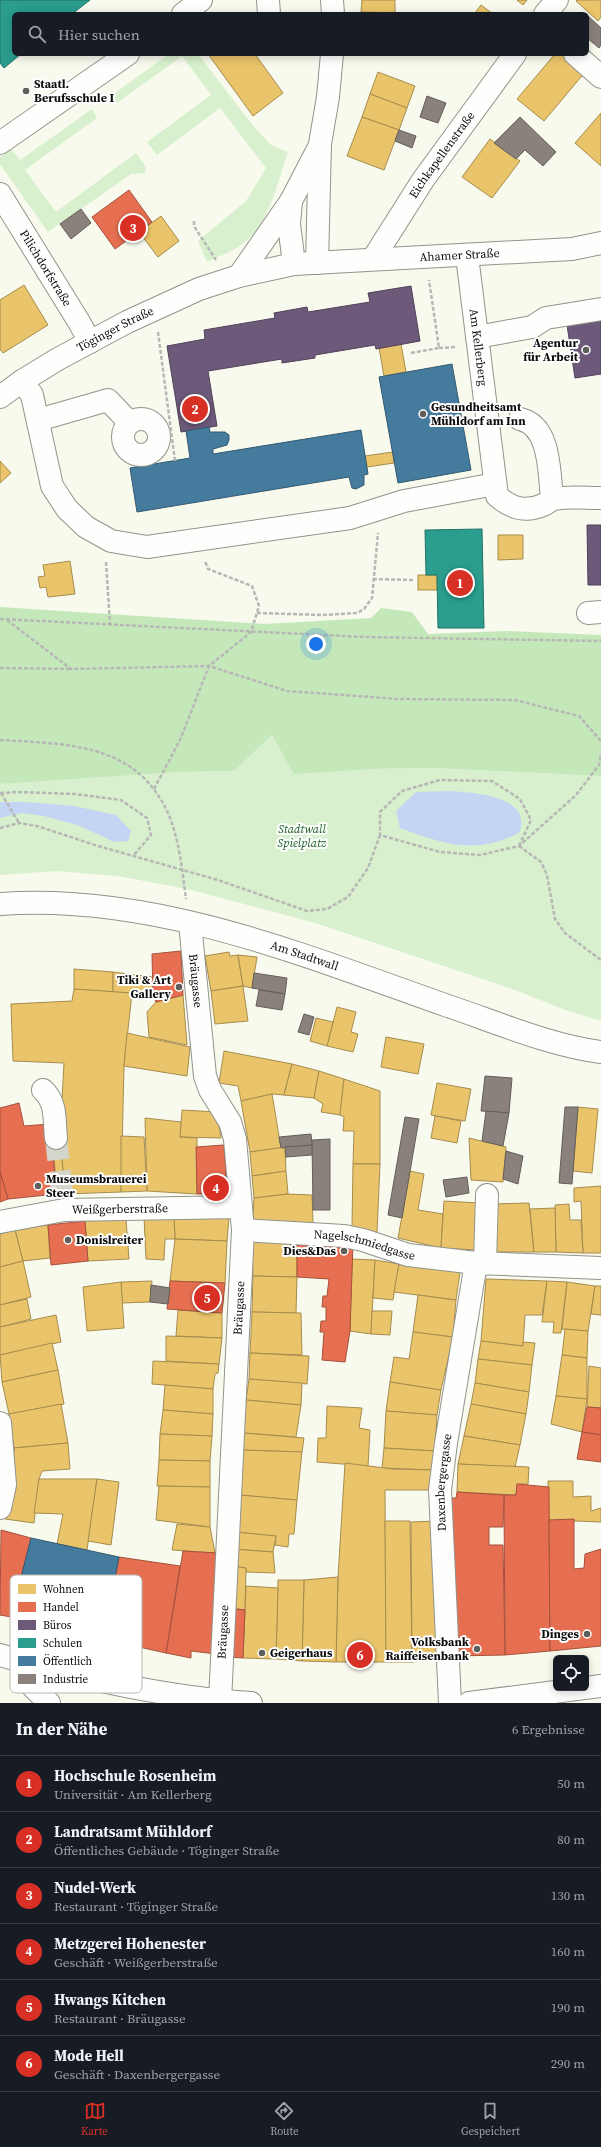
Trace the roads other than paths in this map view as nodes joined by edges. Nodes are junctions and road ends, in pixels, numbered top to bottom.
1 (201, 0) edge
2 (268, 0) edge
3 (332, 0) edge
4 (557, 0) edge
5 (186, 12) edge
6 (269, 12) edge
7 (333, 12) edge
8 (548, 12) edge
9 (125, 56) edge
10 (332, 56) edge
11 (513, 56) edge
12 (577, 56) edge
13 (601, 77) edge
14 (0, 143) edge
15 (320, 144) junction
16 (0, 194) edge
17 (291, 201) junction
18 (601, 243) edge
19 (467, 256) junction
20 (373, 259) junction
21 (317, 263) junction
22 (294, 264) junction
23 (232, 278) junction
24 (601, 309) edge
25 (477, 337) junction
26 (90, 342) junction
27 (22, 381) junction
28 (0, 397) edge
29 (520, 419) dead end
30 (38, 420) junction
31 (129, 422) dead end
32 (495, 484) junction
33 (601, 498) edge
34 (552, 499) junction
35 (0, 904) edge
36 (190, 923) junction
37 (601, 1052) edge
38 (43, 1090) dead end
39 (56, 1138) tunnel mouth
40 (487, 1195) dead end
41 (241, 1207) junction
42 (0, 1222) edge
43 (243, 1230) junction
44 (481, 1264) junction
45 (601, 1268) edge
46 (0, 1423) edge
47 (0, 1508) edge
48 (0, 1655) edge
49 (10, 1658) edge
50 (601, 1686) edge
51 (142, 1688) edge
52 (39, 1693) edge
53 (516, 1700) edge
54 (220, 1701) junction
55 (49, 1703) edge
56 (251, 1703) edge
57 (450, 1703) edge
58 (468, 1703) edge

1 - 5 street
2 - 6 street
3 - 7 street
4 - 8 street
9 - 14 street
10 - 15 street
11 - 20 street, Eichkapellenstraße
12 - 13 street
15 - 17 street
15 - 21 street
16 - 26 street, Pilichdorfstraße
17 - 22 street
17 - 23 street
18 - 19 street, Ahamer Straße
19 - 20 street, Ahamer Straße
19 - 25 street, Am Kellerberg
20 - 21 street, Ahamer Straße
21 - 22 street, Töginger Straße
22 - 23 street, Töginger Straße
23 - 26 street, Töginger Straße
24 - 25 street
25 - 32 street, Am Kellerberg
26 - 27 street, Töginger Straße
27 - 28 street, Töginger Straße
27 - 30 street
29 - 34 street
30 - 31 street
30 - 32 street
32 - 34 street, Am Kellerberg
33 - 34 street, Am Kellerberg
35 - 36 street, Am Stadtwall
36 - 37 street, Am Stadtwall
36 - 41 street, Bräugasse
38 - 39 street
40 - 44 street
41 - 42 street, Weißgerberstraße
41 - 43 street, Bräugasse
43 - 44 street, Nagelschmiedgasse
43 - 54 street, Bräugasse
44 - 45 street, Nagelschmiedgasse
44 - 57 street, Daxenbergergasse
46 - 47 street
48 - 49 street
50 - 53 street
51 - 54 street
52 - 55 street
53 - 58 street
54 - 56 street

